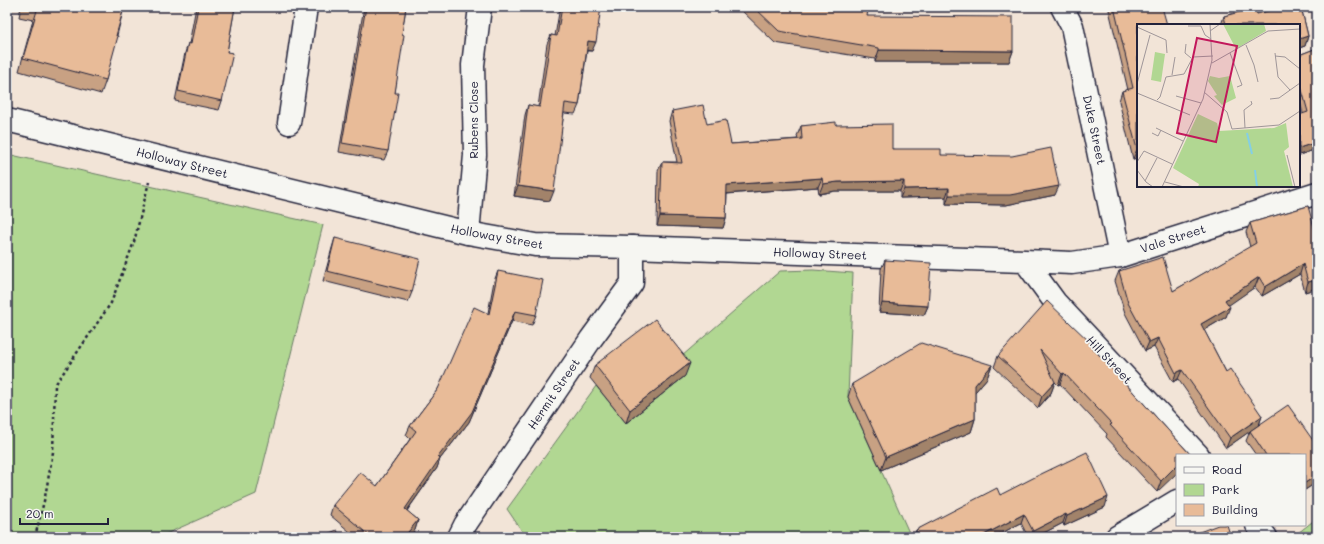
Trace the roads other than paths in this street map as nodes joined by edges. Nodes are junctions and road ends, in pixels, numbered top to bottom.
1 (306, 7) edge
2 (480, 7) edge
3 (1062, 7) edge
4 (7, 120) edge
5 (289, 123) dead end
6 (1317, 193) edge
7 (468, 233) junction
8 (632, 247) junction
9 (1120, 256) junction
10 (1025, 261) junction
11 (1197, 454) edge
12 (1176, 502) edge
13 (1258, 526) edge
14 (459, 537) edge
15 (1118, 537) edge
16 (1266, 537) edge

1 - 5 street
2 - 7 street, Rubens Close
3 - 9 street, Duke Street
4 - 7 street, Holloway Street
6 - 9 street, Vale Street
7 - 8 street, Holloway Street
8 - 10 street, Holloway Street
8 - 14 street, Hermit Street
9 - 10 street, Vale Street
10 - 11 street, Hill Street
12 - 15 street
13 - 16 street

